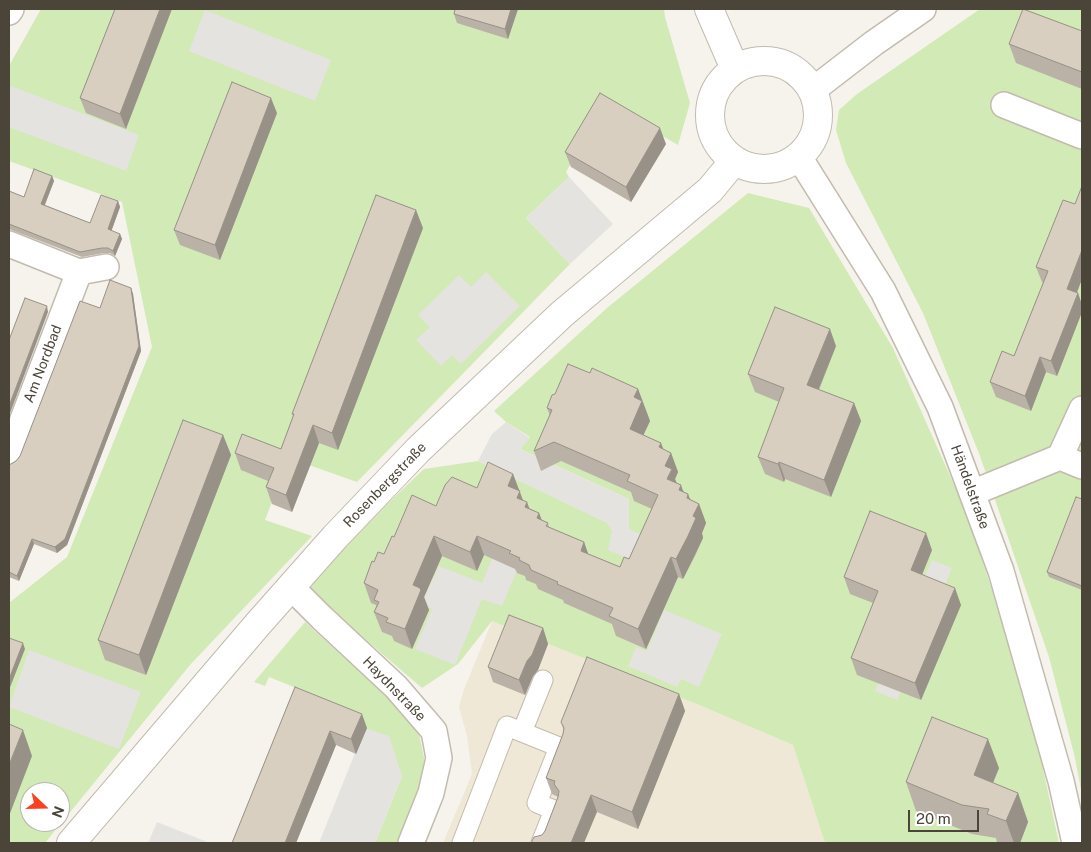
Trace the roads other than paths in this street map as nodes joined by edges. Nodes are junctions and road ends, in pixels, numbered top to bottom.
1 (11, 9) edge
2 (709, 9) edge
3 (923, 9) edge
4 (9, 12) edge
5 (735, 69) junction
6 (813, 90) junction
7 (1004, 105) dead end
8 (1082, 136) edge
9 (799, 157) junction
10 (734, 161) junction
11 (9, 244) edge
12 (106, 267) dead end
13 (79, 272) junction
14 (1082, 409) edge
15 (9, 456) edge
16 (1071, 462) edge
17 (972, 493) junction
18 (291, 587) junction
19 (543, 680) dead end
20 (522, 732) junction
21 (1082, 841) edge
22 (71, 843) edge
23 (411, 843) edge
24 (462, 843) edge
25 (541, 843) edge
26 (1075, 843) edge

1 - 4 street
2 - 5 street
3 - 6 street
5 - 6 street
5 - 10 street
6 - 9 street
7 - 8 street
9 - 10 street
9 - 17 street, Händelstraße
10 - 18 street, Rosenbergstraße
11 - 13 street
12 - 13 street
13 - 15 street, Am Nordbad
14 - 16 street
16 - 17 street
17 - 26 street, Händelstraße
18 - 22 street, Rosenbergstraße
18 - 23 street, Haydnstraße
19 - 20 street
20 - 24 street
20 - 25 street
21 - 26 street

